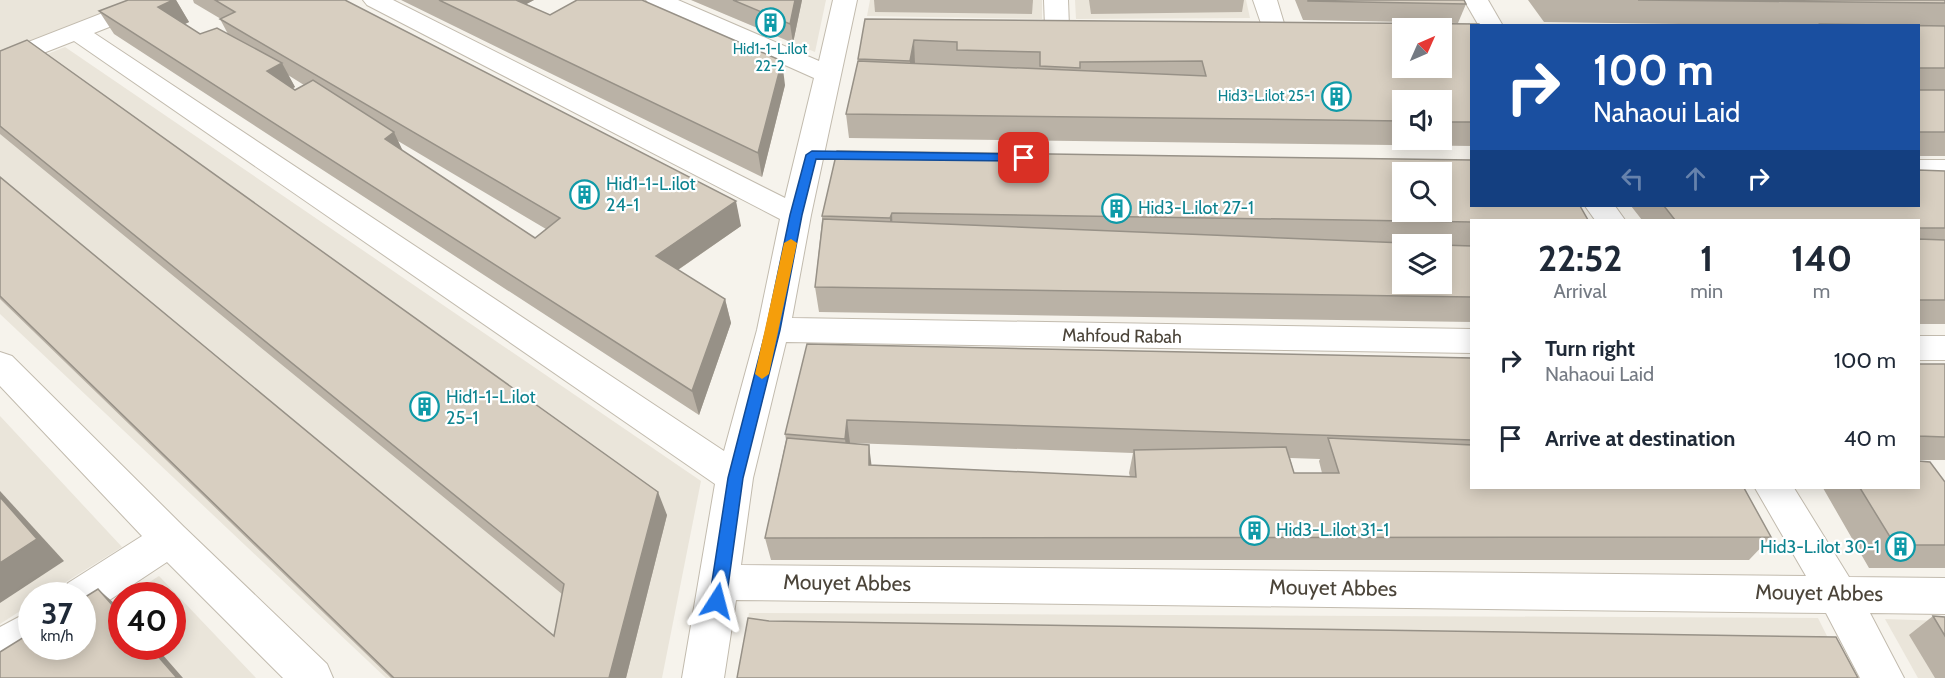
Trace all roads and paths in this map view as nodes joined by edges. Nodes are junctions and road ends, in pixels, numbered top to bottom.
1 (158, 0) edge
2 (375, 0) edge
3 (658, 0) edge
4 (1056, 0) edge
5 (1265, 0) edge
6 (1476, 0) edge
7 (849, 17) edge
8 (1490, 24) edge
9 (1057, 27) edge
10 (1274, 30) edge
11 (76, 32) junction
12 (0, 62) edge
13 (829, 75) junction
14 (1920, 169) edge
15 (1945, 169) edge
16 (796, 215) junction
17 (773, 330) junction
18 (1470, 341) edge
19 (1920, 348) edge
20 (1945, 348) edge
21 (0, 365) edge
22 (735, 478) junction
23 (1775, 489) edge
24 (171, 539) junction
25 (721, 582) junction
26 (96, 587) edge
27 (1837, 593) junction
28 (1945, 596) edge
29 (18, 638) edge
30 (0, 650) edge
31 (312, 678) edge
32 (703, 678) edge
33 (1883, 678) edge

1 - 11 street
2 - 16 street
3 - 13 street
4 - 9 street
5 - 10 street
6 - 8 street
7 - 13 street
11 - 12 street
11 - 22 street
13 - 16 street
14 - 15 street
16 - 17 street
17 - 18 street, Mahfoud Rabah
17 - 22 street
19 - 20 street
21 - 24 street
22 - 25 street
23 - 27 street
24 - 26 street
24 - 31 street
25 - 27 street, Mouyet Abbes
25 - 32 street
27 - 28 street, Mouyet Abbes
27 - 33 street
29 - 30 street

